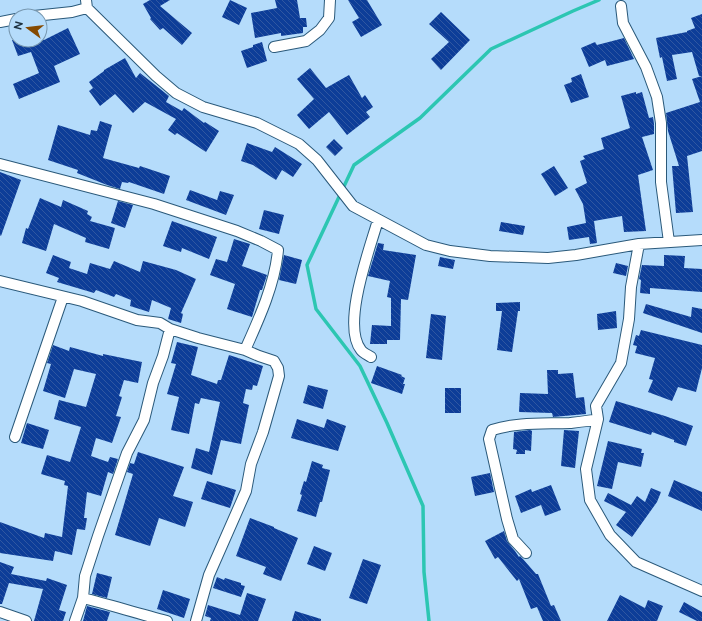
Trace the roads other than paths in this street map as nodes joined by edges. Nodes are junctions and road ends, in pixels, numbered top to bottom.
1 (330, 0) edge
2 (86, 4) edge
3 (621, 6) dead end
4 (48, 15) edge
5 (274, 47) dead end
6 (0, 164) edge
7 (378, 220) junction
8 (702, 240) edge
9 (669, 242) junction
10 (638, 244) junction
11 (0, 281) edge
12 (63, 297) junction
13 (170, 329) junction
14 (245, 350) junction
15 (371, 357) dead end
16 (598, 419) junction
17 (14, 437) dead end
18 (526, 553) dead end
19 (702, 591) edge
20 (83, 598) junction
21 (0, 612) edge
22 (26, 621) edge
23 (75, 621) edge
24 (167, 621) edge
25 (196, 621) edge

1 - 5 street
2 - 4 street
2 - 7 street
3 - 9 street
6 - 14 street
7 - 10 street
7 - 15 street
8 - 9 street
9 - 10 street
10 - 16 street
11 - 12 street
12 - 13 street
12 - 17 street
13 - 14 street
13 - 20 street
14 - 25 street
16 - 18 street
16 - 19 street
20 - 23 street
20 - 24 street
21 - 22 street

